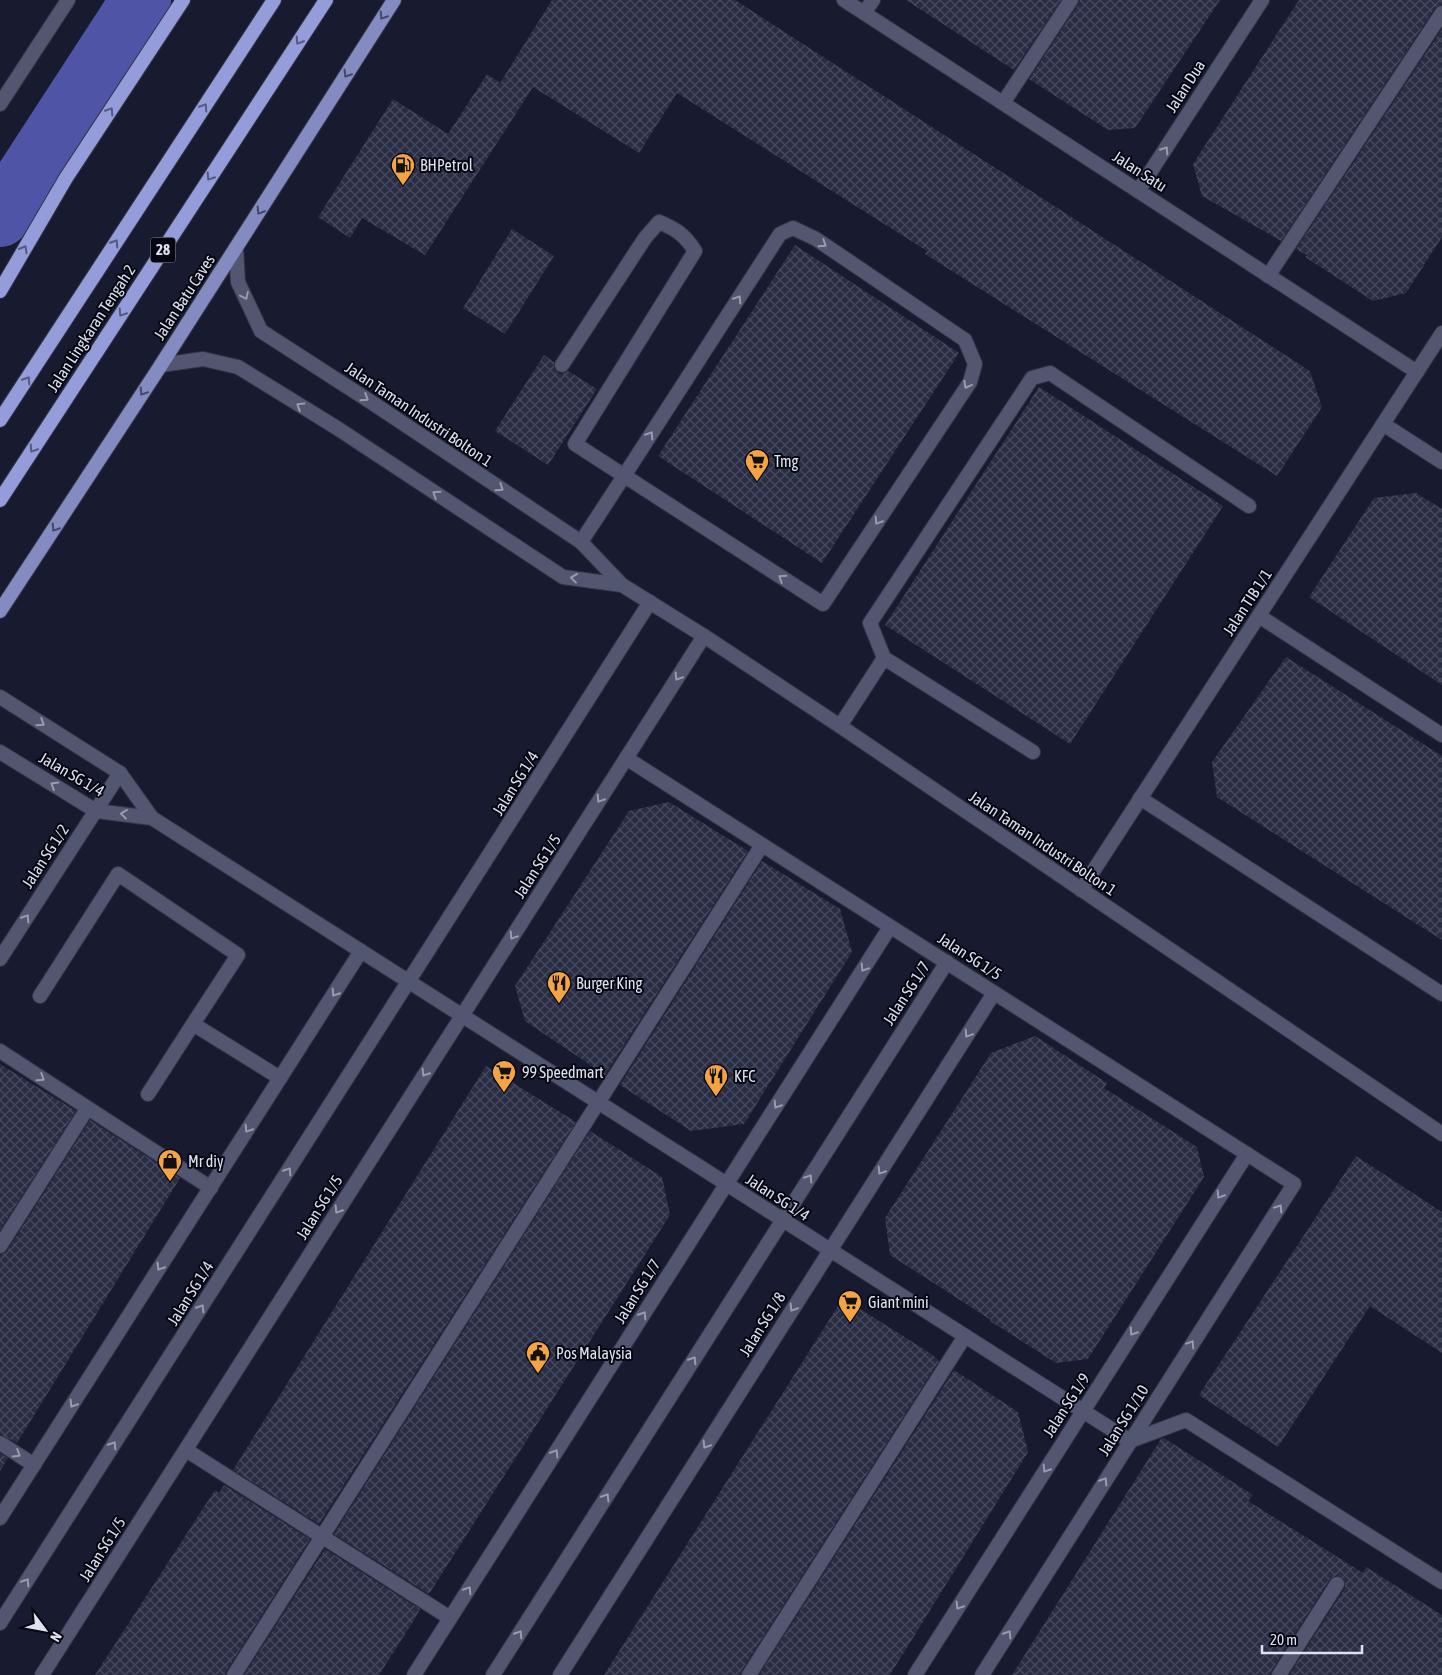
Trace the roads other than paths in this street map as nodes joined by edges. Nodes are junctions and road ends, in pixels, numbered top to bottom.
1 (68, 0) edge
2 (183, 0) edge
3 (274, 0) edge
4 (326, 0) edge
5 (394, 0) edge
6 (844, 0) edge
7 (873, 0) edge
8 (1071, 0) edge
9 (1262, 0) edge
10 (864, 13) junction
11 (1442, 13) edge
12 (1003, 103) junction
13 (0, 104) edge
14 (1138, 191) junction
15 (236, 248) junction
16 (1268, 276) junction
17 (0, 291) edge
18 (1442, 333) edge
19 (161, 365) junction
20 (562, 365) dead end
21 (1417, 372) junction
22 (0, 420) edge
23 (1383, 424) junction
24 (1442, 462) edge
25 (624, 476) junction
26 (0, 500) edge
27 (1249, 506) dead end
28 (581, 542) junction
29 (622, 585) junction
30 (650, 602) junction
31 (0, 611) edge
32 (1259, 616) junction
33 (704, 636) junction
34 (884, 658) junction
35 (0, 696) edge
36 (840, 726) junction
37 (1442, 735) edge
38 (0, 752) edge
39 (1033, 752) dead end
40 (626, 758) junction
41 (120, 773) junction
42 (1140, 798) junction
43 (96, 811) junction
44 (152, 818) junction
45 (762, 845) junction
46 (1081, 890) junction
47 (890, 927) junction
48 (361, 952) junction
49 (0, 959) edge
50 (947, 962) junction
51 (409, 982) junction
52 (994, 993) junction
53 (1442, 994) edge
54 (40, 996) dead end
55 (462, 1016) junction
56 (192, 1024) junction
57 (0, 1052) edge
58 (280, 1078) junction
59 (148, 1094) dead end
60 (599, 1103) junction
61 (87, 1108) junction
62 (1442, 1134) edge
63 (1247, 1154) junction
64 (726, 1184) junction
65 (1294, 1184) joint
66 (211, 1188) junction
67 (782, 1220) junction
68 (0, 1246) edge
69 (830, 1250) junction
70 (965, 1336) junction
71 (1083, 1411) junction
72 (1130, 1441) junction
73 (0, 1443) edge
74 (186, 1450) junction
75 (34, 1464) junction
76 (0, 1518) edge
77 (322, 1537) junction
78 (1442, 1582) edge
79 (1337, 1584) dead end
80 (450, 1618) junction
81 (0, 1624) edge
82 (42, 1675) edge
83 (234, 1675) edge
84 (414, 1675) edge
85 (493, 1675) edge
86 (560, 1675) edge
87 (749, 1675) edge
88 (915, 1675) edge
89 (982, 1675) edge
90 (1279, 1675) edge

1 - 13 street
17 -> 2 highway
22 -> 3 highway, Jalan Lingkaran Tengah 2
4 -> 26 highway, Jalan Lingkaran Tengah 2 / 28
5 -> 15 main road, Jalan Batu Caves
6 - 10 street, Jalan Satu
7 - 10 street
8 - 12 street
14 -> 9 street, Jalan Dua
10 - 12 street, Jalan Satu
11 - 16 street
12 - 14 street, Jalan Satu
14 - 16 street, Jalan Satu
15 - 19 main road, Jalan Batu Caves
15 -> 28 street, Jalan Taman Industri Bolton 1
16 - 21 street, Jalan Satu
18 - 21 street, Jalan TIB 1/1
29 -> 19 street, Jalan Taman Industri Bolton 1
19 -> 31 main road, Jalan Batu Caves
20 - 25 street
21 - 23 street, Jalan TIB 1/1
23 - 24 street
23 - 32 street, Jalan TIB 1/1
25 -> 25 street
25 - 28 street
27 - 34 street
28 - 29 street, Jalan Taman Industri Bolton 1
29 - 30 street, Jalan Taman Industri Bolton 1
30 - 33 street, Jalan Taman Industri Bolton 1
30 - 51 street, Jalan SG 1/4
32 - 37 street
32 - 42 street, Jalan TIB 1/1
33 - 36 street, Jalan Taman Industri Bolton 1
33 -> 40 street, Jalan SG 1/5
34 - 36 street
34 - 39 street
35 -> 41 street
36 - 46 street, Jalan Taman Industri Bolton 1
43 -> 38 street, Jalan SG 1/4
40 - 45 street, Jalan SG 1/5
40 -> 55 street, Jalan SG 1/5
41 - 43 street, Jalan SG 1/2
41 - 44 street
42 - 46 street, Jalan TIB 1/1
42 - 53 street
44 -> 43 street, Jalan SG 1/4
49 -> 43 street, Jalan SG 1/2
44 - 48 street, Jalan SG 1/4
45 - 47 street, Jalan SG 1/5
45 - 60 street
46 - 62 street, Jalan Taman Industri Bolton 1
47 - 50 street, Jalan SG 1/5
47 -> 64 street, Jalan SG 1/7
48 - 51 street, Jalan SG 1/4
48 -> 58 street
50 - 52 street, Jalan SG 1/5
67 -> 50 street, Jalan SG 1/7
51 - 55 street, Jalan SG 1/4
81 -> 51 street, Jalan SG 1/4
52 - 63 street, Jalan SG 1/5
52 -> 69 street, Jalan SG 1/8
54 - 56 street
55 - 60 street, Jalan SG 1/4
55 -> 74 street, Jalan SG 1/5
56 - 58 street
56 - 59 street
57 -> 61 street
58 -> 66 street
60 - 64 street, Jalan SG 1/4
60 - 77 street
61 - 66 street
61 - 68 street
63 - 65 street, Jalan SG 1/5
63 -> 71 street, Jalan SG 1/9
64 - 67 street, Jalan SG 1/4
80 -> 64 street, Jalan SG 1/7
72 -> 65 street, Jalan SG 1/10
66 -> 75 street
67 - 69 street, Jalan SG 1/4
85 -> 67 street, Jalan SG 1/7
69 - 70 street, Jalan SG 1/4
69 -> 86 street, Jalan SG 1/8
70 - 71 street, Jalan SG 1/4
70 - 87 street
71 - 72 street, Jalan SG 1/4
71 -> 88 street, Jalan SG 1/9
72 - 78 street
89 -> 72 street, Jalan SG 1/10
73 -> 75 street
74 - 77 street
74 - 82 street, Jalan SG 1/5
75 - 76 street
77 - 80 street
77 - 83 street
79 - 90 street
80 - 84 street, Jalan SG 1/7

